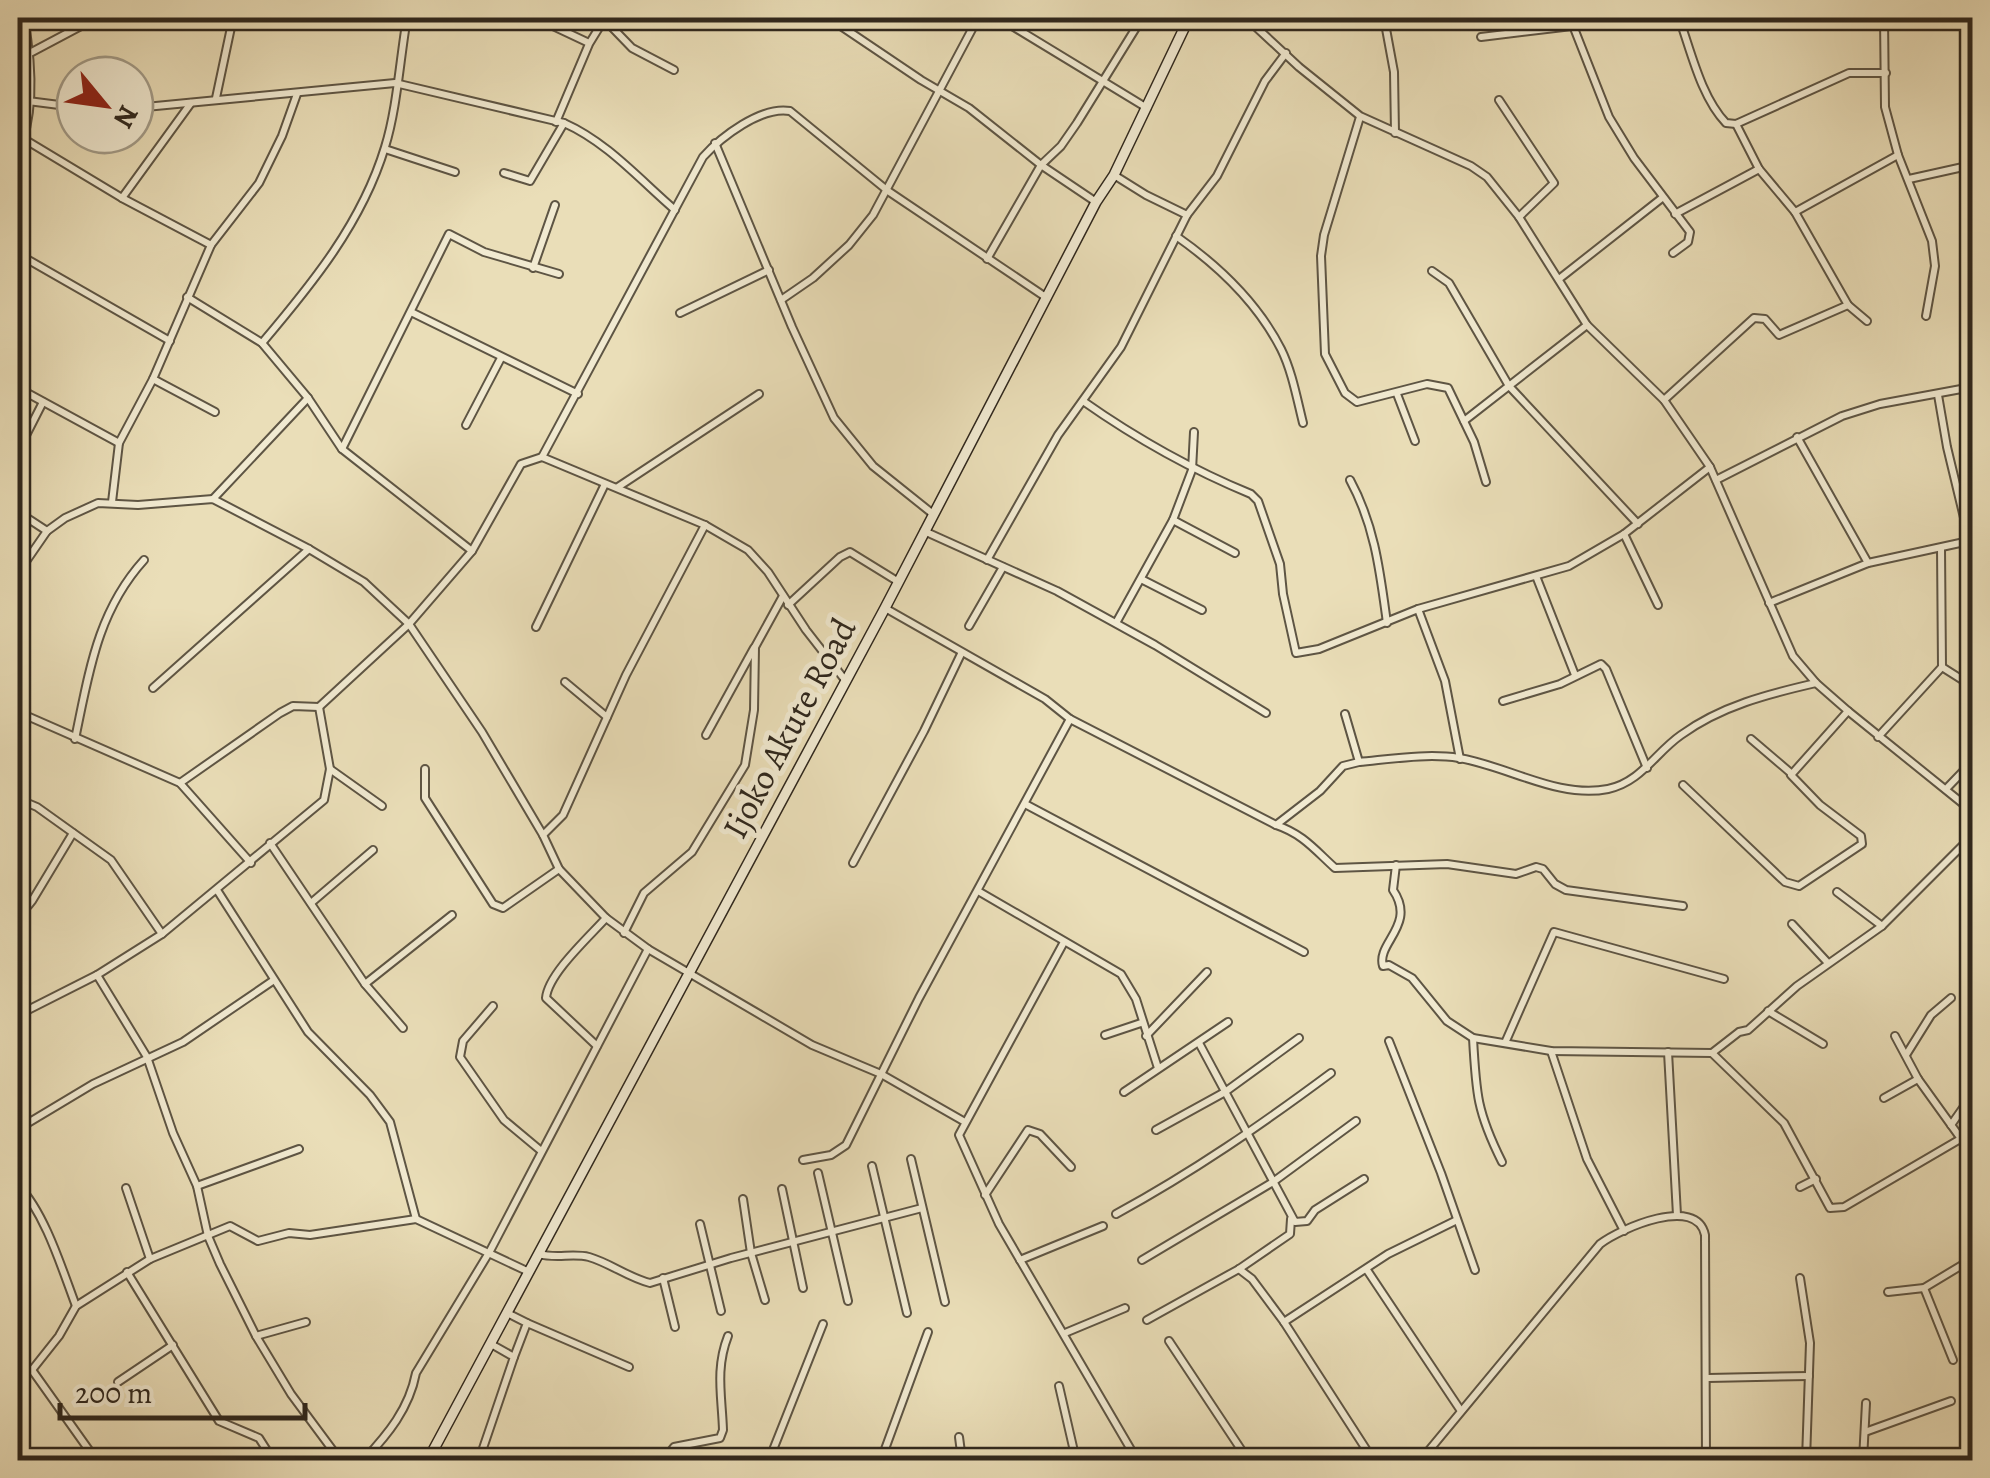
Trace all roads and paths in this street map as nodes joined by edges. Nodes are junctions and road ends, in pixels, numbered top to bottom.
1 (24, 18) edge
2 (96, 18) edge
3 (233, 18) edge
4 (406, 18) edge
5 (536, 18) edge
6 (604, 18) edge
7 (829, 18) edge
8 (978, 18) edge
9 (998, 18) edge
10 (1142, 18) edge
11 (1189, 18) edge
12 (1238, 18) edge
13 (1258, 18) edge
14 (1384, 18) edge
15 (1680, 18) edge
16 (1884, 18) edge
17 (1571, 22) edge
18 (1256, 27) junction
19 (1482, 36) dead end
20 (590, 44) junction
21 (30, 53) junction
22 (1286, 53) junction
23 (674, 70) dead end
24 (1886, 73) junction
25 (1104, 82) junction
26 (395, 83) junction
27 (940, 91) junction
28 (297, 94) junction
29 (216, 98) junction
30 (28, 100) junction
31 (1499, 100) dead end
32 (192, 102) junction
33 (55, 104) edge
34 (155, 106) edge
35 (1147, 108) junction
36 (1360, 116) junction
37 (560, 122) junction
38 (1736, 124) junction
39 (1395, 133) junction
40 (24, 139) junction
41 (715, 143) junction
42 (385, 149) junction
43 (18, 152) edge
44 (1898, 156) junction
45 (1972, 164) edge
46 (1041, 165) junction
47 (1760, 168) junction
48 (455, 172) dead end
49 (504, 173) dead end
50 (1114, 175) junction
51 (1908, 180) junction
52 (888, 191) junction
53 (122, 198) junction
54 (1662, 198) junction
55 (1096, 202) junction
56 (555, 205) dead end
57 (675, 210) junction
58 (1795, 212) junction
59 (1187, 214) junction
60 (1675, 214) junction
61 (1519, 217) junction
62 (1176, 236) junction
63 (212, 245) junction
64 (1674, 253) dead end
65 (18, 254) edge
66 (987, 259) junction
67 (533, 268) junction
68 (769, 270) junction
69 (1432, 271) dead end
70 (558, 274) dead end
71 (1559, 279) junction
72 (187, 297) junction
73 (1047, 298) junction
74 (781, 300) junction
75 (1848, 305) junction
76 (412, 312) junction
77 (680, 313) dead end
78 (1926, 316) dead end
79 (1867, 321) dead end
80 (1588, 324) junction
81 (170, 341) junction
82 (262, 343) junction
83 (501, 358) junction
84 (153, 379) junction
85 (1509, 386) junction
86 (1972, 387) edge
87 (18, 388) edge
88 (578, 394) junction
89 (759, 394) dead end
90 (1397, 394) junction
91 (1938, 395) junction
92 (308, 398) junction
93 (1083, 400) junction
94 (1664, 400) junction
95 (42, 402) junction
96 (215, 412) dead end
97 (1464, 421) junction
98 (1303, 423) dead end
99 (466, 425) dead end
100 (1194, 432) dead end
101 (1797, 437) junction
102 (1415, 441) dead end
103 (119, 444) junction
104 (342, 449) junction
105 (18, 451) edge
106 (542, 457) junction
107 (1710, 467) junction
108 (1192, 470) junction
109 (1350, 480) dead end
110 (1716, 480) junction
111 (1486, 482) dead end
112 (605, 484) junction
113 (618, 487) junction
114 (213, 499) junction
115 (112, 502) junction
116 (18, 512) edge
117 (933, 514) junction
118 (1173, 520) junction
119 (1638, 524) junction
120 (705, 525) junction
121 (47, 531) junction
122 (924, 531) junction
123 (1624, 534) junction
124 (1970, 541) junction
125 (309, 548) junction
126 (1941, 548) junction
127 (472, 551) junction
128 (1972, 551) edge
129 (1236, 553) dead end
130 (144, 560) dead end
131 (988, 560) junction
132 (1868, 563) junction
133 (1003, 567) junction
134 (18, 574) edge
135 (1536, 576) junction
136 (1141, 579) junction
137 (896, 581) junction
138 (782, 596) junction
139 (1770, 603) junction
140 (788, 605) junction
141 (1658, 605) dead end
142 (885, 608) junction
143 (1418, 609) junction
144 (1202, 610) dead end
145 (1116, 622) junction
146 (1388, 623) junction
147 (409, 624) junction
148 (969, 626) dead end
149 (536, 627) dead end
150 (755, 647) junction
151 (961, 654) junction
152 (1942, 667) junction
153 (1576, 675) junction
154 (846, 681) junction
155 (564, 682) dead end
156 (1816, 683) junction
157 (1972, 686) edge
158 (153, 688) dead end
159 (1503, 701) dead end
160 (320, 706) junction
161 (18, 712) edge
162 (1848, 712) junction
163 (1266, 714) dead end
164 (1345, 714) dead end
165 (607, 717) junction
166 (1070, 720) junction
167 (706, 735) dead end
168 (1878, 736) junction
169 (1751, 739) dead end
170 (75, 740) junction
171 (1460, 758) junction
172 (1360, 762) junction
173 (1972, 762) edge
174 (1647, 768) junction
175 (330, 769) junction
176 (425, 769) dead end
177 (1792, 774) junction
178 (180, 783) junction
179 (1683, 785) dead end
180 (1946, 788) junction
181 (18, 798) edge
182 (1024, 804) junction
183 (382, 806) dead end
184 (1972, 810) edge
185 (1276, 826) junction
186 (73, 834) junction
187 (544, 835) junction
188 (1972, 836) edge
189 (270, 842) junction
190 (373, 850) dead end
191 (251, 863) junction
192 (852, 863) dead end
193 (1396, 865) junction
194 (559, 869) junction
195 (217, 890) junction
196 (978, 891) junction
197 (1837, 892) dead end
198 (311, 903) junction
199 (18, 906) edge
200 (1683, 906) dead end
201 (452, 914) dead end
202 (606, 918) junction
203 (1792, 924) dead end
204 (1882, 926) junction
205 (624, 933) junction
206 (162, 934) junction
207 (1064, 942) junction
208 (648, 949) junction
209 (1304, 952) dead end
210 (1828, 964) junction
211 (1207, 972) dead end
212 (689, 973) junction
213 (97, 976) junction
214 (1724, 979) dead end
215 (274, 980) junction
216 (365, 984) junction
217 (1950, 998) dead end
218 (493, 1006) dead end
219 (1768, 1011) junction
220 (18, 1014) edge
221 (1228, 1022) dead end
222 (1141, 1023) junction
223 (403, 1028) dead end
224 (1105, 1035) dead end
225 (1146, 1036) junction
226 (1895, 1036) dead end
227 (1299, 1038) dead end
228 (1473, 1038) junction
229 (1389, 1041) dead end
230 (1199, 1043) junction
231 (1505, 1043) junction
232 (1823, 1044) dead end
233 (597, 1046) junction
234 (1551, 1051) junction
235 (1668, 1051) junction
236 (1712, 1053) junction
237 (1906, 1055) junction
238 (146, 1057) junction
239 (1158, 1068) junction
240 (1331, 1073) dead end
241 (881, 1074) junction
242 (1918, 1079) junction
243 (1124, 1092) dead end
244 (1225, 1092) junction
245 (1972, 1095) edge
246 (1884, 1098) dead end
247 (1356, 1121) dead end
248 (965, 1122) junction
249 (1951, 1125) junction
250 (18, 1129) edge
251 (1156, 1130) dead end
252 (1249, 1135) junction
253 (1962, 1138) junction
254 (299, 1149) dead end
255 (540, 1150) junction
256 (1972, 1154) edge
257 (910, 1159) dead end
258 (804, 1160) dead end
259 (1502, 1162) dead end
260 (872, 1166) dead end
261 (1071, 1167) dead end
262 (818, 1173) dead end
263 (1364, 1179) dead end
264 (1816, 1179) junction
265 (1273, 1182) junction
266 (18, 1185) edge
267 (197, 1186) junction
268 (1800, 1187) dead end
269 (126, 1188) dead end
270 (782, 1189) dead end
271 (984, 1196) junction
272 (743, 1199) dead end
273 (922, 1208) junction
274 (1288, 1208) junction
275 (1116, 1214) dead end
276 (1677, 1215) junction
277 (416, 1218) junction
278 (884, 1218) junction
279 (1457, 1220) junction
280 (700, 1224) dead end
281 (1103, 1226) dead end
282 (1624, 1231) junction
283 (832, 1234) junction
284 (208, 1236) junction
285 (792, 1242) junction
286 (490, 1250) junction
287 (751, 1253) junction
288 (539, 1254) junction
289 (150, 1258) junction
290 (1972, 1259) edge
291 (1020, 1260) junction
292 (1142, 1260) dead end
293 (710, 1264) junction
294 (1238, 1268) junction
295 (1367, 1270) junction
296 (1475, 1270) dead end
297 (127, 1272) junction
298 (530, 1272) junction
299 (663, 1278) junction
300 (1800, 1278) dead end
301 (803, 1288) dead end
302 (1924, 1288) junction
303 (1888, 1292) dead end
304 (764, 1300) dead end
305 (848, 1301) dead end
306 (944, 1302) dead end
307 (76, 1306) junction
308 (1125, 1308) dead end
309 (720, 1311) dead end
310 (506, 1313) junction
311 (907, 1313) dead end
312 (1147, 1320) dead end
313 (306, 1322) dead end
314 (1284, 1322) junction
315 (527, 1323) junction
316 (823, 1324) dead end
317 (675, 1327) dead end
318 (928, 1332) dead end
319 (1065, 1333) junction
320 (256, 1336) junction
321 (728, 1336) dead end
322 (1168, 1341) dead end
323 (490, 1344) junction
324 (173, 1345) junction
325 (514, 1357) junction
326 (1953, 1360) dead end
327 (629, 1367) dead end
328 (32, 1370) junction
329 (1809, 1376) junction
330 (1708, 1378) junction
331 (18, 1380) edge
332 (118, 1382) dead end
333 (1059, 1386) dead end
334 (1951, 1402) dead end
335 (1866, 1403) dead end
336 (1461, 1411) junction
337 (1865, 1432) junction
338 (959, 1437) dead end
339 (150, 1454) dead end
340 (96, 1460) edge
341 (128, 1460) edge
342 (273, 1460) edge
343 (340, 1460) edge
344 (364, 1460) edge
345 (428, 1460) edge
346 (479, 1460) edge
347 (664, 1460) edge
348 (769, 1460) edge
349 (880, 1460) edge
350 (962, 1460) edge
351 (1076, 1460) edge
352 (1138, 1460) edge
353 (1248, 1460) edge
354 (1373, 1460) edge
355 (1421, 1460) edge
356 (1706, 1460) edge
357 (1806, 1460) edge
358 (1863, 1460) edge

1 - 21 street
2 - 21 street
3 - 29 street
4 - 26 street
5 - 20 street
6 - 20 street
6 - 23 street
7 - 27 street
8 - 27 street
9 - 25 street
10 - 25 street
11 - 35 main road, Ijoko Akute Road
12 - 18 street
13 - 18 street
14 - 39 street
15 - 38 street
16 - 24 street
17 - 19 street
17 - 54 street
18 - 22 street
20 - 37 street
21 - 30 street
22 - 36 street
22 - 59 street
24 - 38 street
24 - 44 street
25 - 35 street
25 - 46 street
26 - 28 street
26 - 37 street
26 - 42 street
27 - 46 street
27 - 52 street
28 - 29 street
28 - 63 street
29 - 32 street
30 - 33 street
30 - 40 street
31 - 61 street
32 - 34 street
32 - 53 street
35 - 50 main road, Ijoko Akute Road
36 - 39 street
36 - 90 street
37 - 49 street
37 - 57 street
38 - 47 street
39 - 61 street
40 - 43 street
40 - 53 street
41 - 52 street
41 - 57 street
41 - 68 street
42 - 48 street
42 - 82 street
44 - 51 street
44 - 58 street
45 - 51 street
46 - 55 street
46 - 66 street
47 - 58 street
47 - 60 street
50 - 55 main road, Ijoko Akute Road
50 - 59 street
51 - 78 street
52 - 66 street
52 - 74 street
53 - 63 street
54 - 60 street
54 - 71 street
55 - 73 main road, Ijoko Akute Road
56 - 67 street
57 - 88 street
58 - 75 street
59 - 62 street
60 - 64 street
61 - 71 street
62 - 93 street
62 - 98 street
63 - 72 street
65 - 81 street
66 - 73 street
67 - 70 street
67 - 76 street
68 - 74 street
68 - 77 street
69 - 85 street
71 - 80 street
72 - 81 street
72 - 82 street
73 - 117 main road, Ijoko Akute Road
74 - 117 street
75 - 79 street
75 - 94 street
76 - 83 street
76 - 104 street
80 - 85 street
80 - 94 street
81 - 84 street
82 - 92 street
83 - 88 street
83 - 99 street
84 - 96 street
84 - 103 street
85 - 97 street
85 - 119 street
86 - 91 street
87 - 95 street
88 - 106 street
89 - 113 street
90 - 97 street
90 - 102 street
91 - 101 street
91 - 124 street
92 - 104 street
92 - 114 street
93 - 108 street
93 - 131 street
94 - 107 street
95 - 103 street
95 - 105 street
97 - 111 street
100 - 108 street
101 - 110 street
101 - 132 street
103 - 115 street
104 - 127 street
106 - 112 street
106 - 127 street
107 - 110 street
107 - 119 street
108 - 118 street
108 - 146 street
109 - 146 street
110 - 139 street
112 - 113 street
112 - 149 street
113 - 120 street
114 - 115 street
114 - 125 street
115 - 121 street
116 - 121 street
117 - 122 main road, Ijoko Akute Road
118 - 129 street
118 - 136 street
119 - 123 street
120 - 138 street
120 - 165 street
121 - 134 street
122 - 131 street
122 - 137 main road, Ijoko Akute Road
123 - 135 street
123 - 141 street
124 - 126 street
124 - 128 street
125 - 147 street
125 - 158 street
126 - 132 street
126 - 152 street
127 - 147 street
130 - 170 street
131 - 133 street
132 - 139 street
133 - 145 street
133 - 148 street
135 - 143 street
135 - 153 street
136 - 144 street
136 - 145 street
137 - 140 street
137 - 142 main road, Ijoko Akute Road
138 - 140 street
138 - 150 street
139 - 156 street
140 - 154 street
142 - 151 street
142 - 154 main road, Ijoko Akute Road
143 - 146 street
143 - 171 street
145 - 163 street
147 - 160 street
147 - 187 street
150 - 167 street
150 - 205 street
151 - 166 street
151 - 192 street
152 - 157 street
152 - 168 street
153 - 159 street
153 - 174 street
154 - 212 main road, Ijoko Akute Road
155 - 165 street
156 - 162 street
156 - 174 street
160 - 175 street
160 - 178 street
161 - 170 street
162 - 168 street
162 - 177 street
164 - 172 street
165 - 187 street
166 - 182 street
166 - 185 street
168 - 180 street
169 - 177 street
170 - 178 street
171 - 172 street
171 - 174 street
172 - 185 street
173 - 180 street
175 - 183 street
175 - 189 street
176 - 194 street
177 - 179 street
178 - 191 street
180 - 184 street
181 - 186 street
182 - 196 street
182 - 209 street
185 - 193 street
186 - 199 street
186 - 206 street
187 - 194 street
188 - 204 street
189 - 191 street
189 - 198 street
190 - 198 street
191 - 195 street
193 - 200 street
193 - 228 street
194 - 202 street
195 - 206 street
195 - 215 street
196 - 207 street
196 - 241 street
197 - 204 street
198 - 216 street
201 - 216 street
202 - 205 street
202 - 233 street
203 - 210 street
204 - 210 street
205 - 208 street
206 - 213 street
207 - 222 street
207 - 248 street
208 - 212 street
208 - 233 street
210 - 219 street
211 - 225 street
212 - 241 street
212 - 288 main road, Ijoko Akute Road
213 - 220 street
213 - 238 street
214 - 231 street
215 - 238 street
215 - 277 street
216 - 223 street
217 - 237 street
218 - 255 street
219 - 232 street
219 - 236 street
221 - 230 street
222 - 224 street
222 - 225 street
225 - 239 street
226 - 237 street
227 - 244 street
228 - 231 street
228 - 259 street
229 - 279 street
230 - 239 street
230 - 244 street
231 - 234 street
233 - 255 street
234 - 235 street
234 - 282 street
235 - 236 street
235 - 276 street
236 - 264 street
237 - 242 street
238 - 250 street
238 - 267 street
239 - 243 street
240 - 252 street
241 - 248 street
241 - 258 street
242 - 246 street
242 - 249 street
244 - 251 street
244 - 252 street
245 - 249 street
247 - 265 street
248 - 271 street
249 - 253 street
252 - 265 street
252 - 275 street
253 - 256 street
253 - 264 street
254 - 267 street
255 - 286 street
257 - 273 street
260 - 278 street
261 - 271 street
262 - 283 street
263 - 274 street
264 - 268 street
265 - 274 street
265 - 292 street
266 - 307 street
267 - 284 street
269 - 289 street
270 - 285 street
271 - 291 street
272 - 287 street
273 - 278 street
273 - 306 street
274 - 294 street
276 - 282 street
276 - 330 street
277 - 284 street
277 - 286 street
278 - 283 street
278 - 311 street
279 - 295 street
279 - 296 street
280 - 293 street
281 - 291 street
282 - 336 street
283 - 285 street
283 - 305 street
284 - 289 street
284 - 320 street
285 - 287 street
285 - 301 street
286 - 298 street
286 - 344 street
287 - 293 street
287 - 304 street
288 - 298 main road, Ijoko Akute Road
288 - 299 street
289 - 297 street
290 - 302 street
291 - 319 street
293 - 299 street
293 - 309 street
294 - 312 street
294 - 314 street
295 - 314 street
295 - 336 street
297 - 307 street
297 - 324 street
298 - 310 main road, Ijoko Akute Road
299 - 317 street
300 - 329 street
302 - 303 street
302 - 326 street
307 - 328 street
308 - 319 street
310 - 315 street
310 - 323 main road, Ijoko Akute Road
313 - 320 street
314 - 354 street
315 - 325 street
315 - 327 street
316 - 348 street
318 - 349 street
319 - 352 street
320 - 343 street
321 - 347 street
322 - 353 street
323 - 325 street
323 - 345 main road, Ijoko Akute Road
324 - 332 street
324 - 342 street
325 - 346 street
328 - 331 street
328 - 340 street
329 - 330 street
329 - 357 street
330 - 356 street
333 - 351 street
334 - 337 street
335 - 337 street
336 - 355 street
337 - 358 street
338 - 350 street
339 - 341 street

